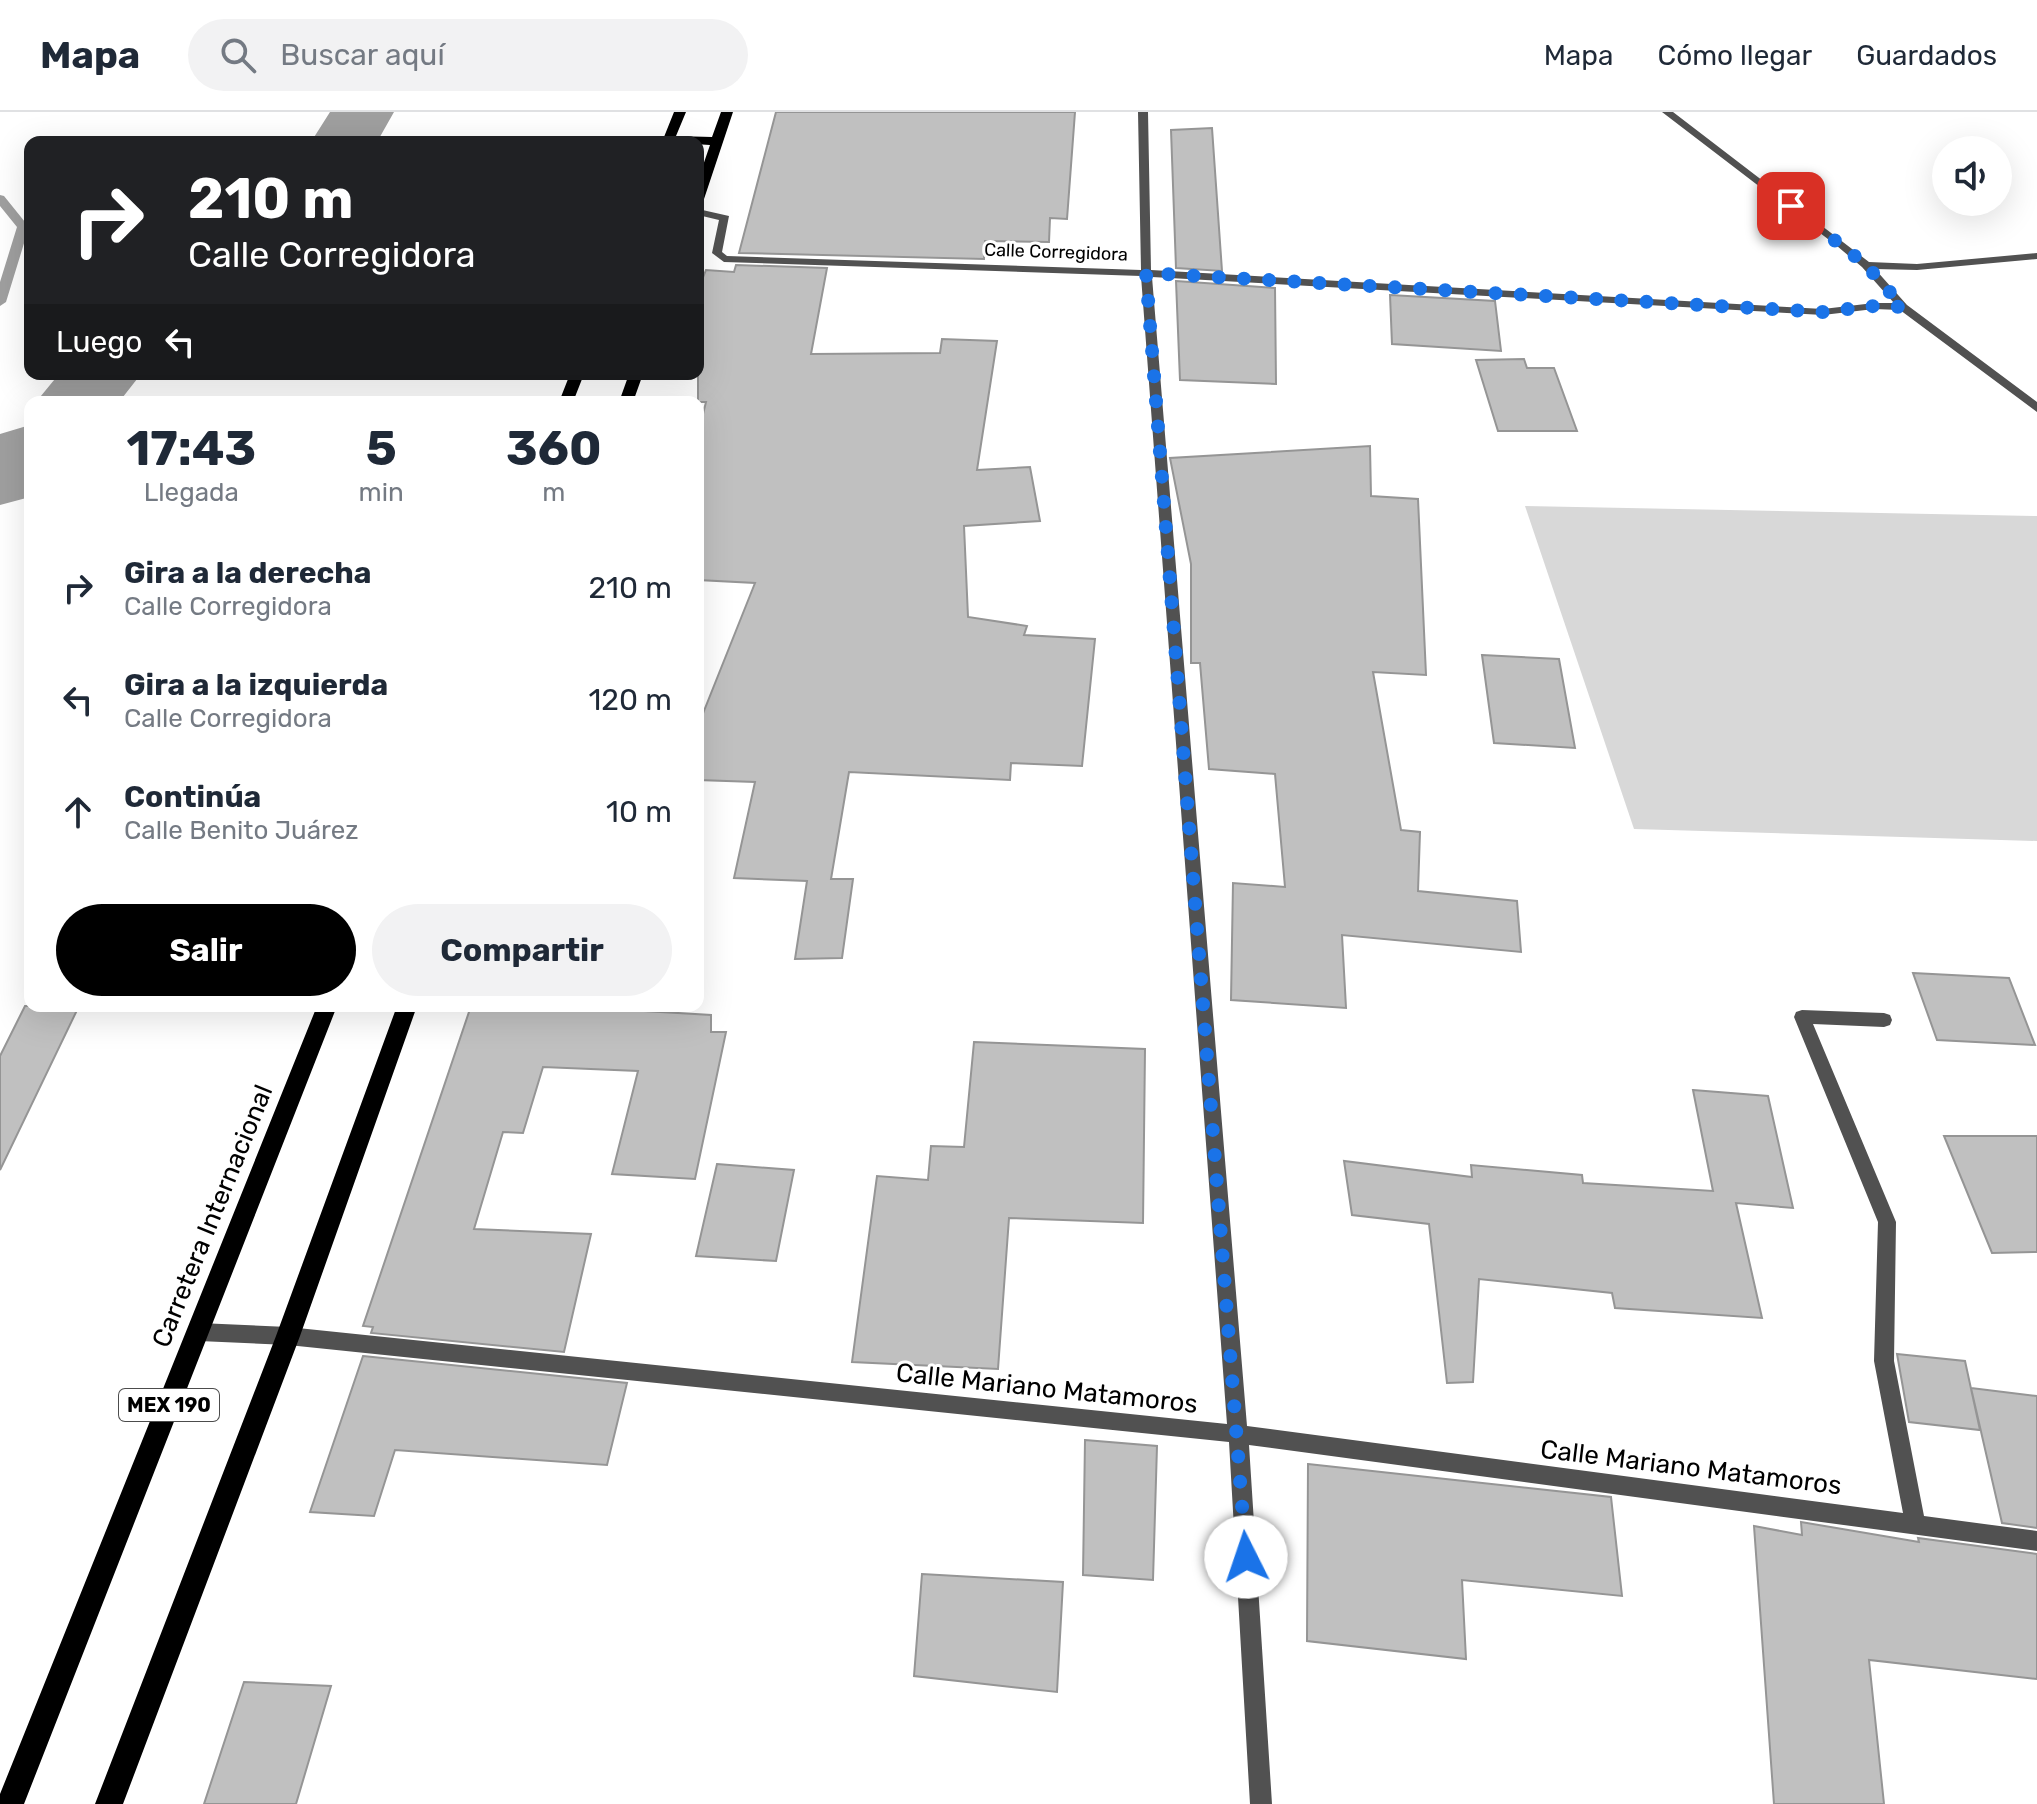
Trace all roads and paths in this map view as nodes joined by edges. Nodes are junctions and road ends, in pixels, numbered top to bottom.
1 (680, 112) edge
2 (727, 112) edge
3 (1143, 112) edge
4 (1667, 112) edge
5 (671, 136) edge
6 (704, 141) edge
7 (717, 141) junction
8 (704, 181) edge
9 (704, 213) edge
10 (2037, 256) edge
11 (1866, 265) junction
12 (1146, 273) junction
13 (1903, 307) junction
14 (2037, 408) edge
15 (325, 1012) edge
16 (405, 1012) edge
17 (1884, 1020) dead end
18 (199, 1332) junction
19 (288, 1336) junction
20 (1238, 1434) junction
21 (1915, 1523) junction
22 (2037, 1541) edge
23 (10, 1804) edge
24 (109, 1804) edge
25 (1261, 1804) edge

1 - 5 main road
2 - 7 main road
3 - 12 street
4 - 11 street
6 - 7 main road
7 - 8 main road
9 - 12 street, Calle Corregidora
10 - 11 street
11 - 13 street
12 - 13 street, Calle Corregidora
12 - 20 street
13 - 14 street
15 - 18 main road, Carretera Internacional / MEX 190
16 - 19 main road
17 - 21 street
18 - 19 street, Calle Mariano Matamoros
18 - 23 main road, Carretera Internacional / MEX 190
19 - 20 street, Calle Mariano Matamoros
19 - 24 main road
20 - 21 street, Calle Mariano Matamoros
20 - 25 street
21 - 22 street, Calle Mariano Matamoros

